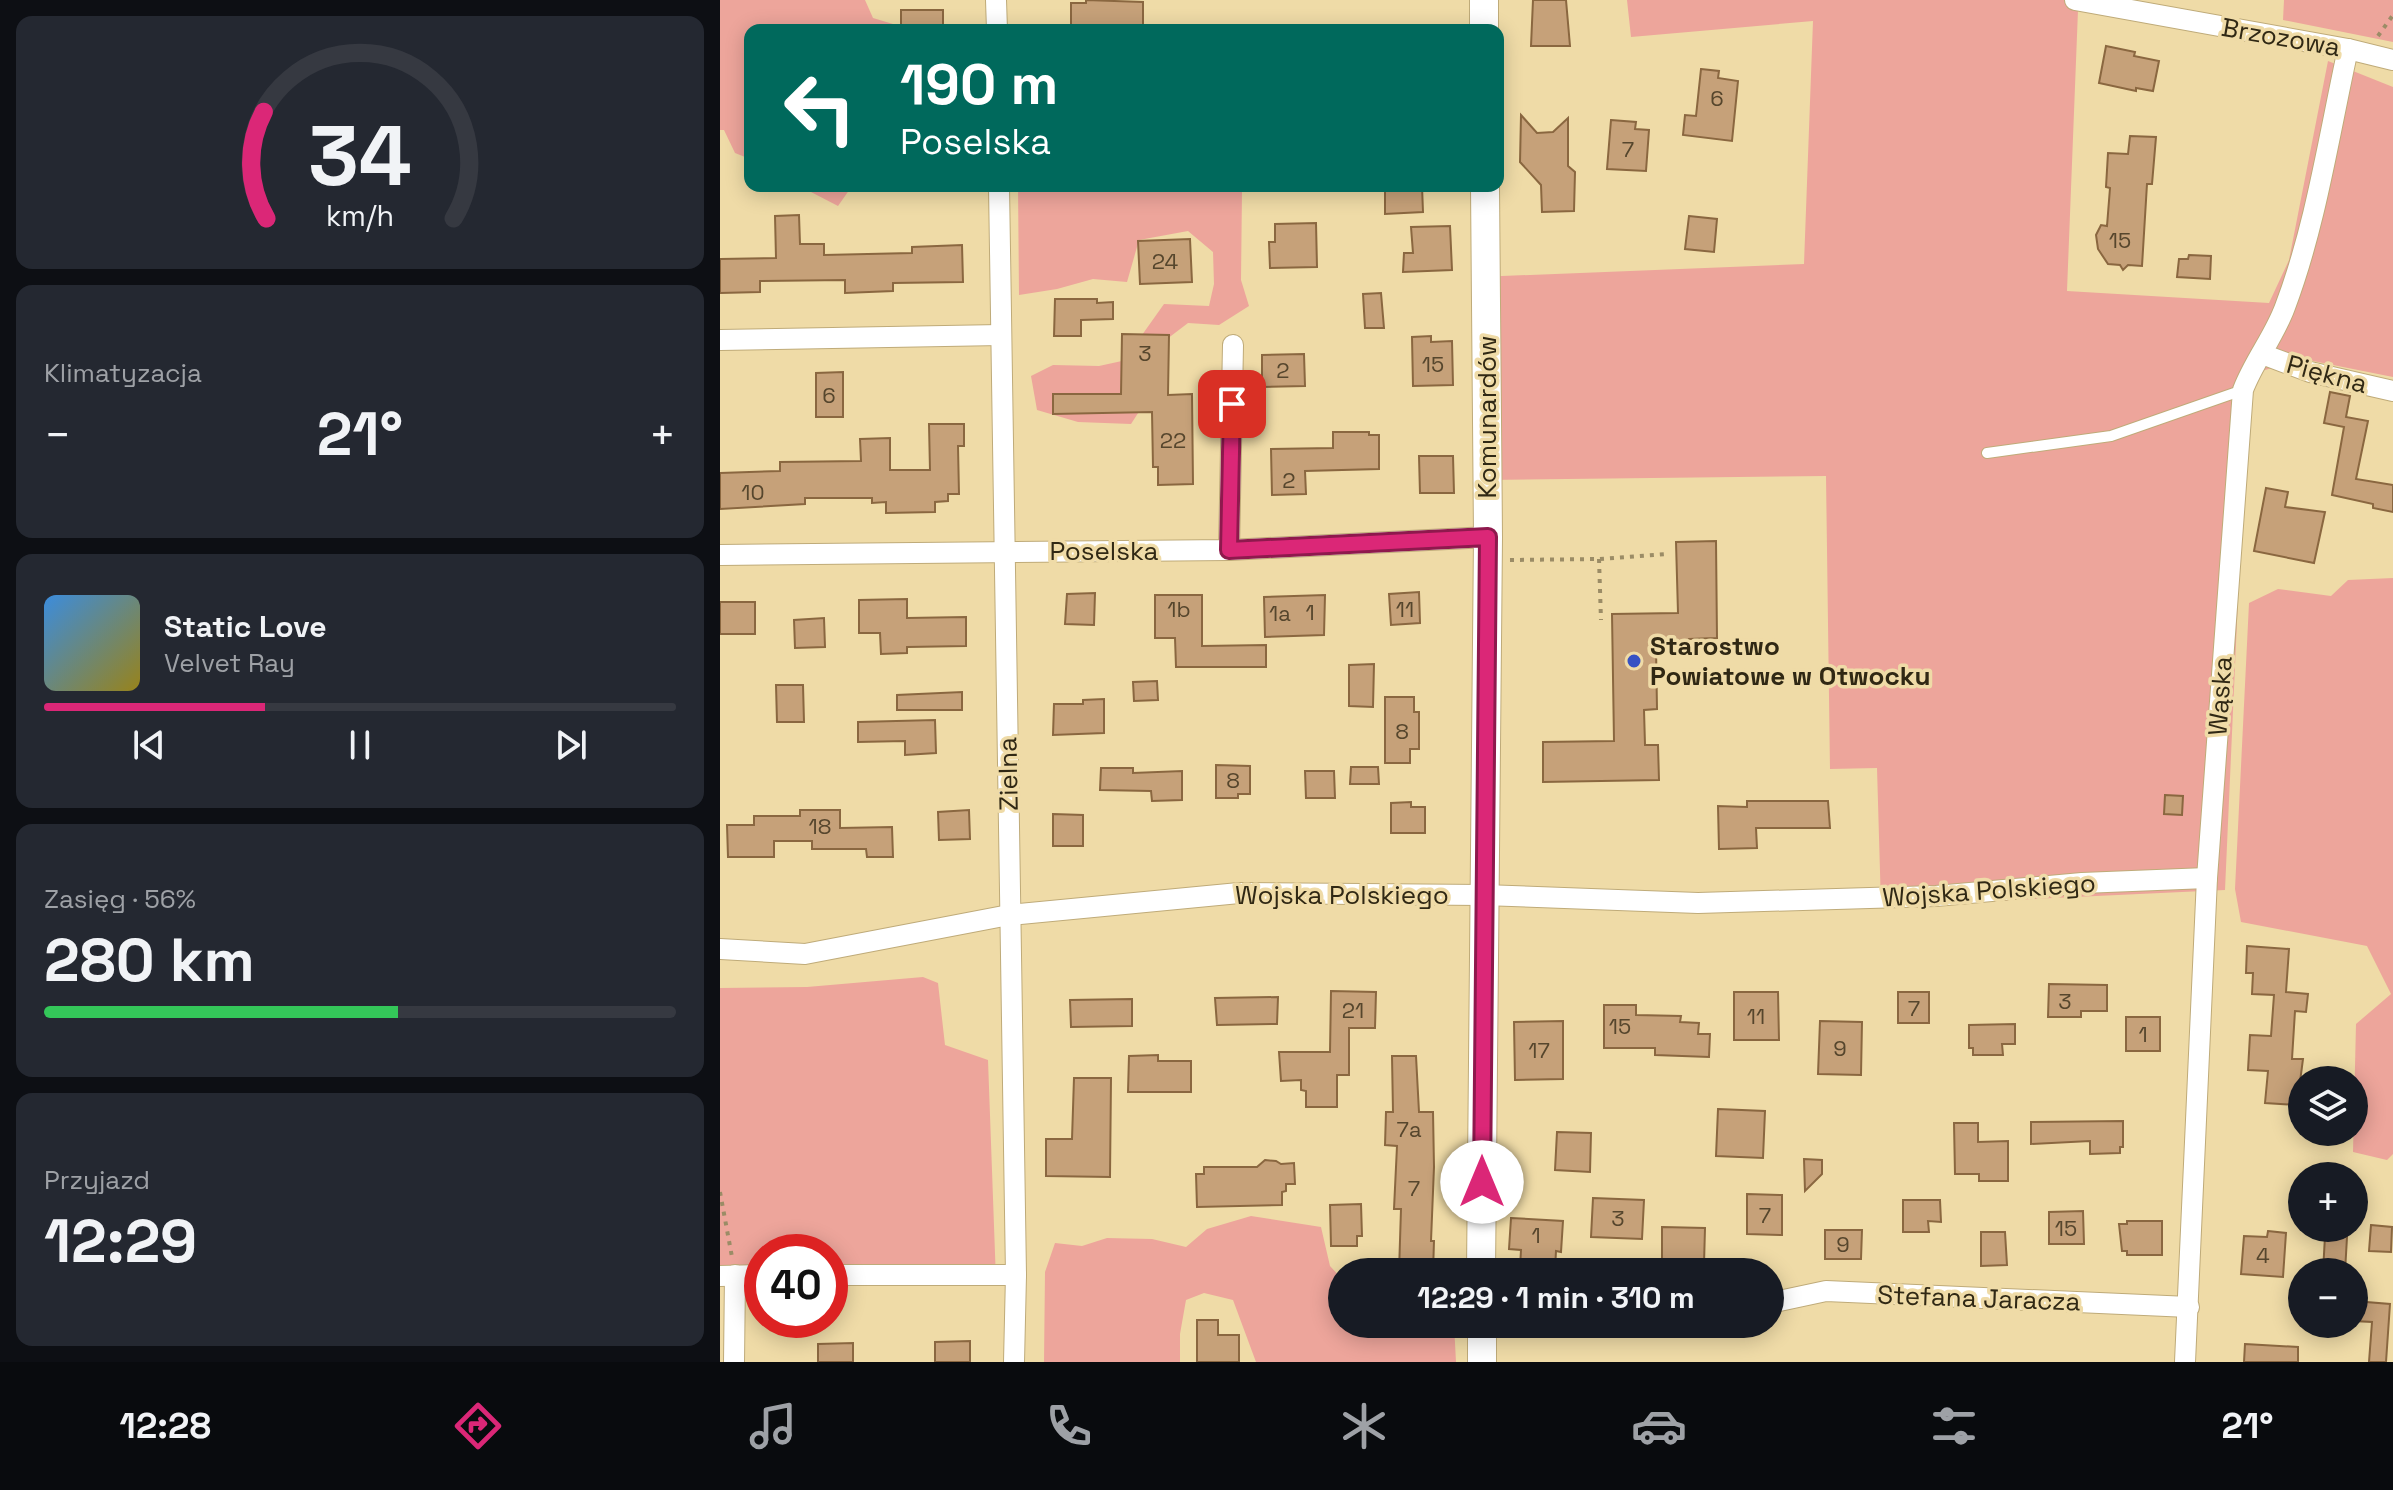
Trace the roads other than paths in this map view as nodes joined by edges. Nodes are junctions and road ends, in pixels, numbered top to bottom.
1 (996, 0) edge
2 (1484, 0) edge
3 (2075, 0) edge
4 (997, 24) edge
5 (1484, 24) edge
6 (2348, 49) junction
7 (2393, 60) edge
8 (999, 192) edge
9 (1485, 192) edge
10 (1001, 335) junction
11 (720, 340) edge
12 (1233, 345) dead end
13 (2262, 354) junction
14 (2243, 390) junction
15 (2393, 391) edge
16 (1987, 453) dead end
17 (1488, 549) junction
18 (1229, 550) junction
19 (1006, 551) junction
20 (720, 555) edge
21 (2207, 878) junction
22 (1483, 895) junction
23 (1009, 915) junction
24 (720, 949) edge
25 (1481, 1258) edge
26 (848, 1275) edge
27 (1016, 1275) junction
28 (728, 1276) edge
29 (1784, 1300) edge
30 (2189, 1307) junction
31 (1482, 1338) edge
32 (734, 1362) edge
33 (1014, 1362) edge
34 (1482, 1362) edge
35 (2185, 1362) edge

1 - 4 street
2 - 5 street
3 - 6 street, Brzozowa
6 - 7 street, Brzozowa
6 - 13 street, Wąska
8 - 10 street, Zielna
9 - 17 street, Komunardów
10 - 11 street
10 - 19 street, Zielna
12 - 18 street
13 - 14 street, Wąska
13 - 15 street, Piękna
14 - 16 lane
14 - 21 street, Wąska
17 - 18 street, Poselska
17 - 22 street, Komunardów
18 - 19 street, Poselska
19 - 20 street, Poselska
19 - 23 street, Zielna
21 - 22 street, Wojska Polskiego
21 - 30 street, Wąska
22 - 23 street, Wojska Polskiego
22 - 25 street, Komunardów
23 - 24 street, Wojska Polskiego
23 - 27 street, Zielna
26 - 27 street
27 - 33 street, Zielna
28 - 32 street
29 - 30 street, Stefana Jaracza
30 - 35 street, Wąska
31 - 34 street

